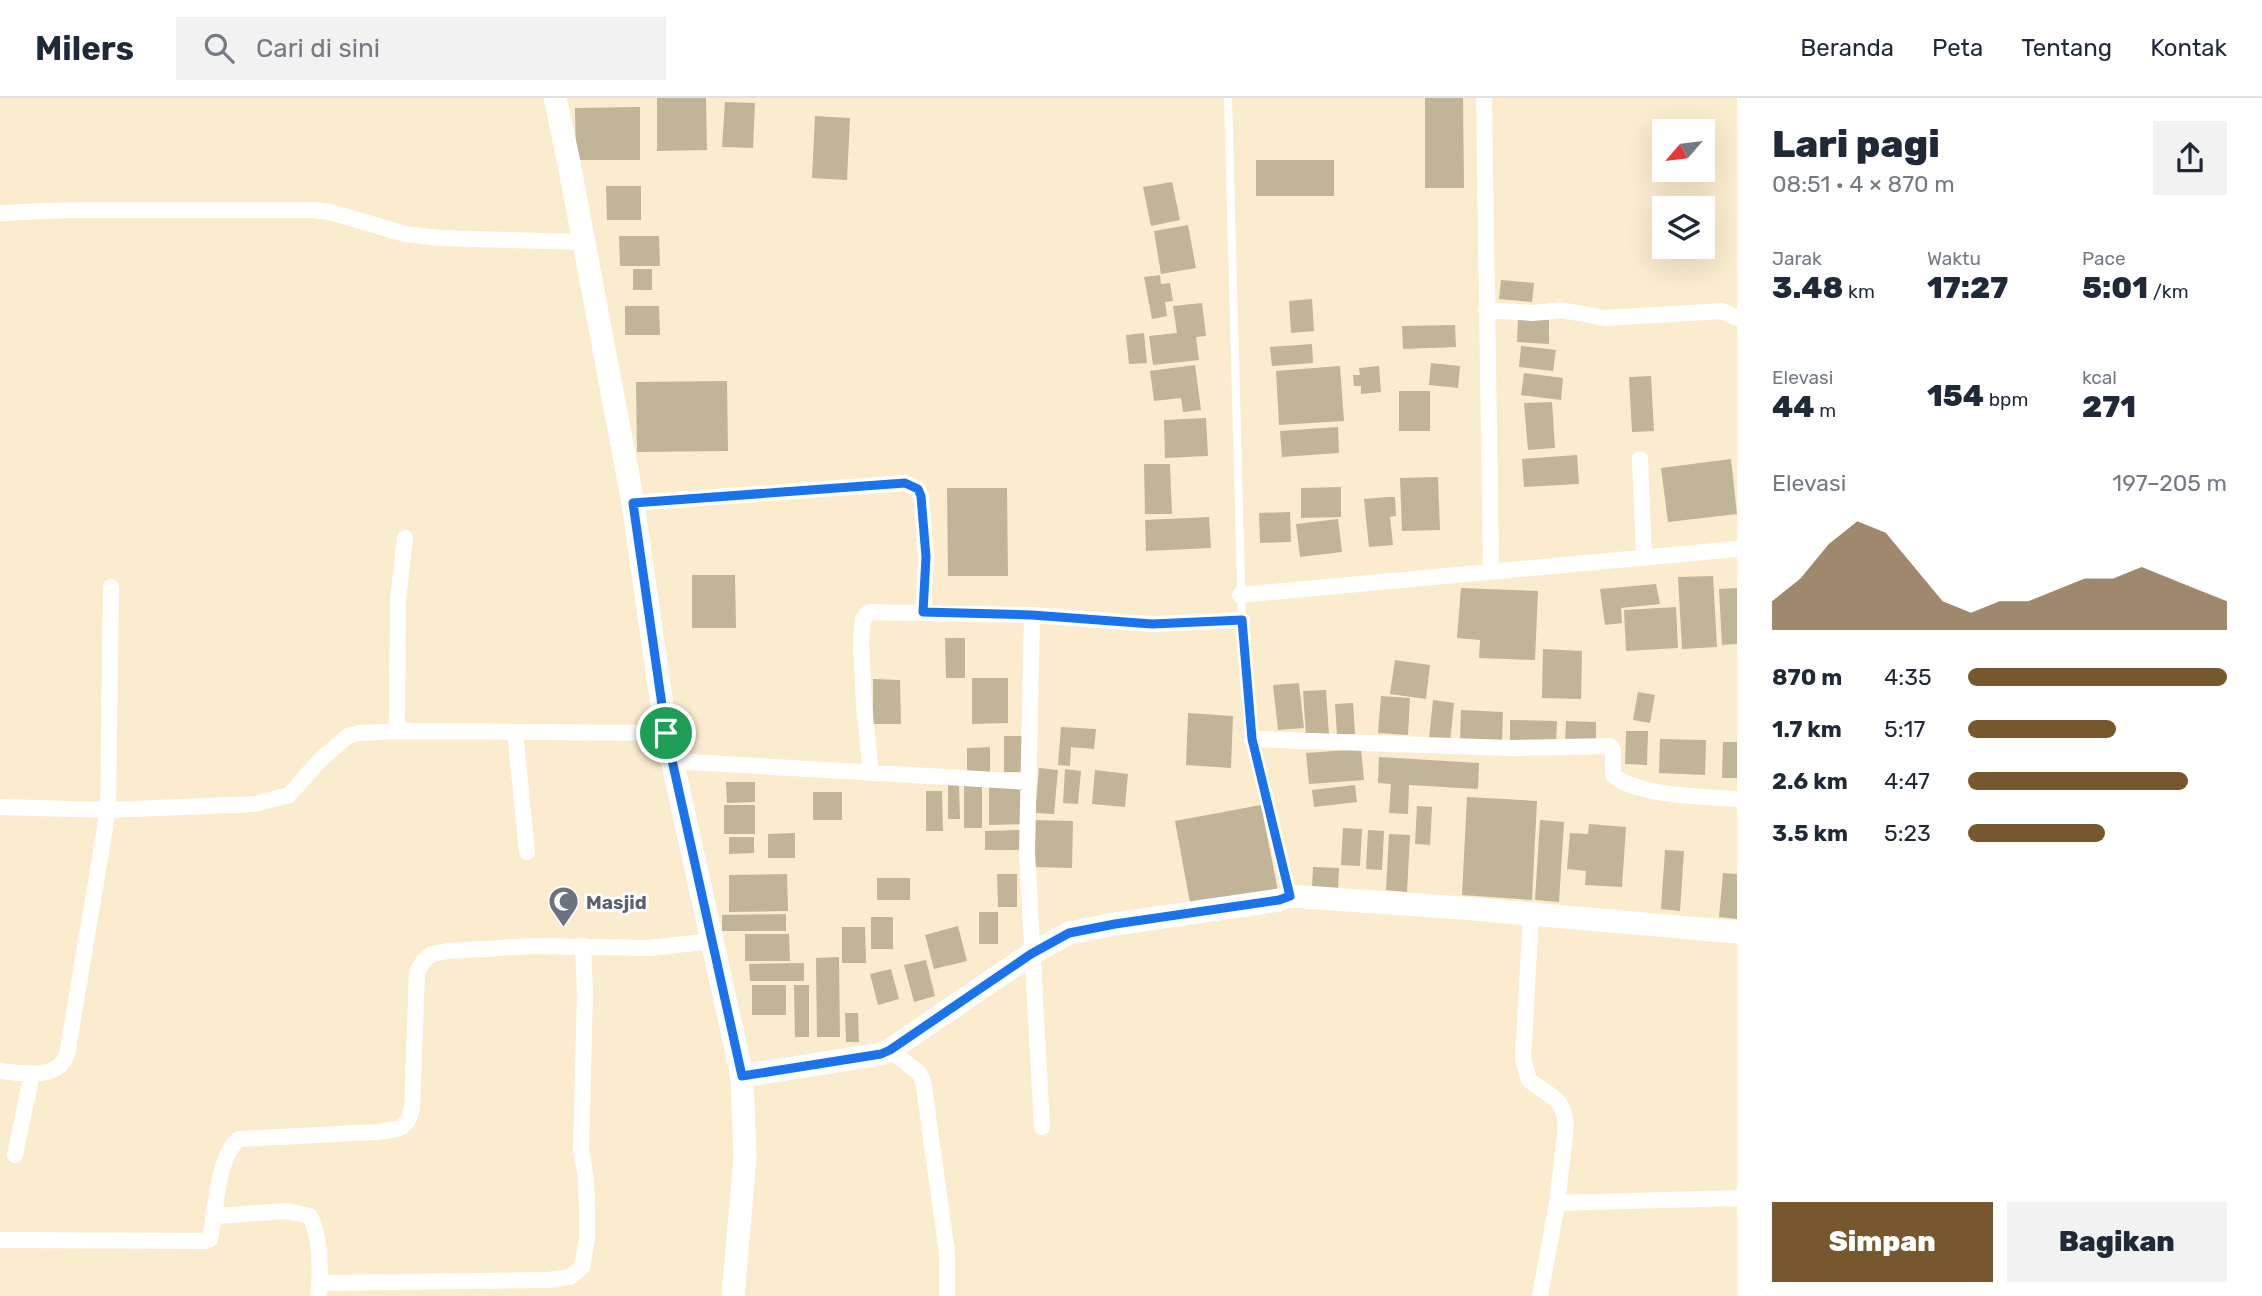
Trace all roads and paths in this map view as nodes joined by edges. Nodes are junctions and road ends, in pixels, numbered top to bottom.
1 (555, 98) edge
2 (1228, 98) edge
3 (1484, 98) edge
4 (0, 213) edge
5 (583, 242) junction
6 (1486, 310) junction
7 (1737, 318) edge
8 (1640, 459) dead end
9 (633, 503) junction
10 (405, 538) dead end
11 (1737, 549) edge
12 (1644, 557) junction
13 (1491, 570) junction
14 (111, 587) dead end
15 (1240, 595) junction
16 (923, 612) junction
17 (1032, 615) junction
18 (1242, 620) junction
19 (397, 731) junction
20 (515, 732) junction
21 (666, 733) junction
22 (1252, 739) junction
23 (674, 761) junction
24 (871, 772) junction
25 (1030, 782) junction
26 (1737, 799) edge
27 (0, 807) edge
28 (108, 810) junction
29 (527, 852) dead end
30 (1290, 896) junction
31 (1531, 914) junction
32 (1737, 932) edge
33 (712, 942) junction
34 (583, 946) junction
35 (1031, 954) junction
36 (890, 1050) junction
37 (0, 1071) edge
38 (32, 1073) junction
39 (742, 1076) junction
40 (1042, 1127) dead end
41 (15, 1155) dead end
42 (1737, 1198) edge
43 (1557, 1203) junction
44 (215, 1216) junction
45 (0, 1240) edge
46 (319, 1289) edge
47 (733, 1296) edge
48 (947, 1296) edge
49 (1540, 1296) edge

1 - 5 street
2 - 15 lane
3 - 6 street
4 - 5 street
5 - 9 street
6 - 7 street
6 - 13 street
8 - 12 street
9 - 16 street
9 - 21 street
10 - 19 street
11 - 12 street
12 - 13 street
13 - 15 street
14 - 28 street
15 - 18 lane
16 - 17 street
16 - 24 street
17 - 18 street
17 - 25 street
18 - 22 lane
19 - 20 street
19 - 28 street
20 - 21 street
20 - 29 street
21 - 23 street
22 - 26 street
22 - 30 lane
23 - 24 street
23 - 33 street
24 - 25 street
25 - 35 street
27 - 28 street
28 - 38 street
30 - 31 street
30 - 35 street
31 - 32 street
31 - 43 street
33 - 34 street
33 - 39 street
34 - 44 street
34 - 46 street
35 - 36 street
35 - 40 street
36 - 39 street
36 - 48 street
37 - 38 street
38 - 41 street
39 - 47 street
42 - 43 street
43 - 49 street
44 - 45 street
44 - 46 street

